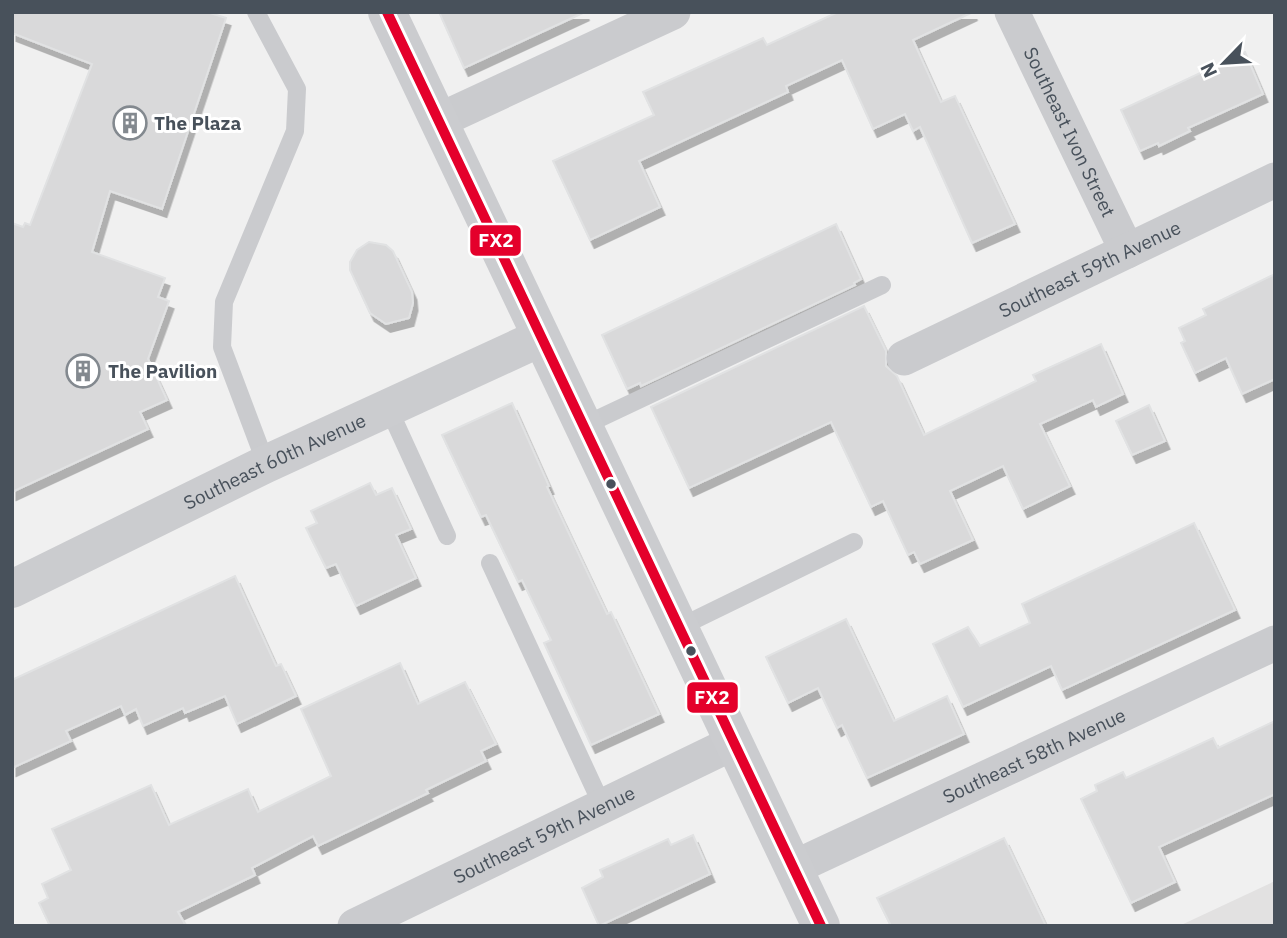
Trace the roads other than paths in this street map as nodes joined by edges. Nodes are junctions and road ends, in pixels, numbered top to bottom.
1 (256, 12) edge
2 (387, 12) edge
3 (674, 12) edge
4 (1012, 12) edge
5 (438, 121) junction
6 (1275, 180) edge
7 (1126, 251) junction
8 (882, 285) dead end
9 (540, 338) junction
10 (904, 358) dead end
11 (388, 407) junction
12 (583, 426) junction
13 (266, 464) junction
14 (447, 536) dead end
15 (854, 542) dead end
16 (490, 563) dead end
17 (12, 589) edge
18 (678, 628) junction
19 (1275, 643) edge
20 (733, 743) junction
21 (601, 805) junction
22 (793, 868) junction
23 (355, 926) edge
24 (821, 926) edge

1 - 13 lane
2 - 5 main road
3 - 5 street
4 - 7 street, Southeast Ivon Street
5 - 9 main road
6 - 7 street, Southeast 59th Avenue
7 - 10 street, Southeast 59th Avenue
8 - 12 lane
9 - 11 main road, Southeast 60th Avenue
9 - 12 main road
11 - 13 main road, Southeast 60th Avenue
11 - 14 lane
12 - 18 main road
13 - 17 main road, Southeast 60th Avenue
15 - 18 lane
16 - 21 lane
18 - 20 main road
19 - 22 street, Southeast 58th Avenue
20 - 21 street, Southeast 59th Avenue
20 - 22 main road
21 - 23 street, Southeast 59th Avenue
22 - 24 main road

